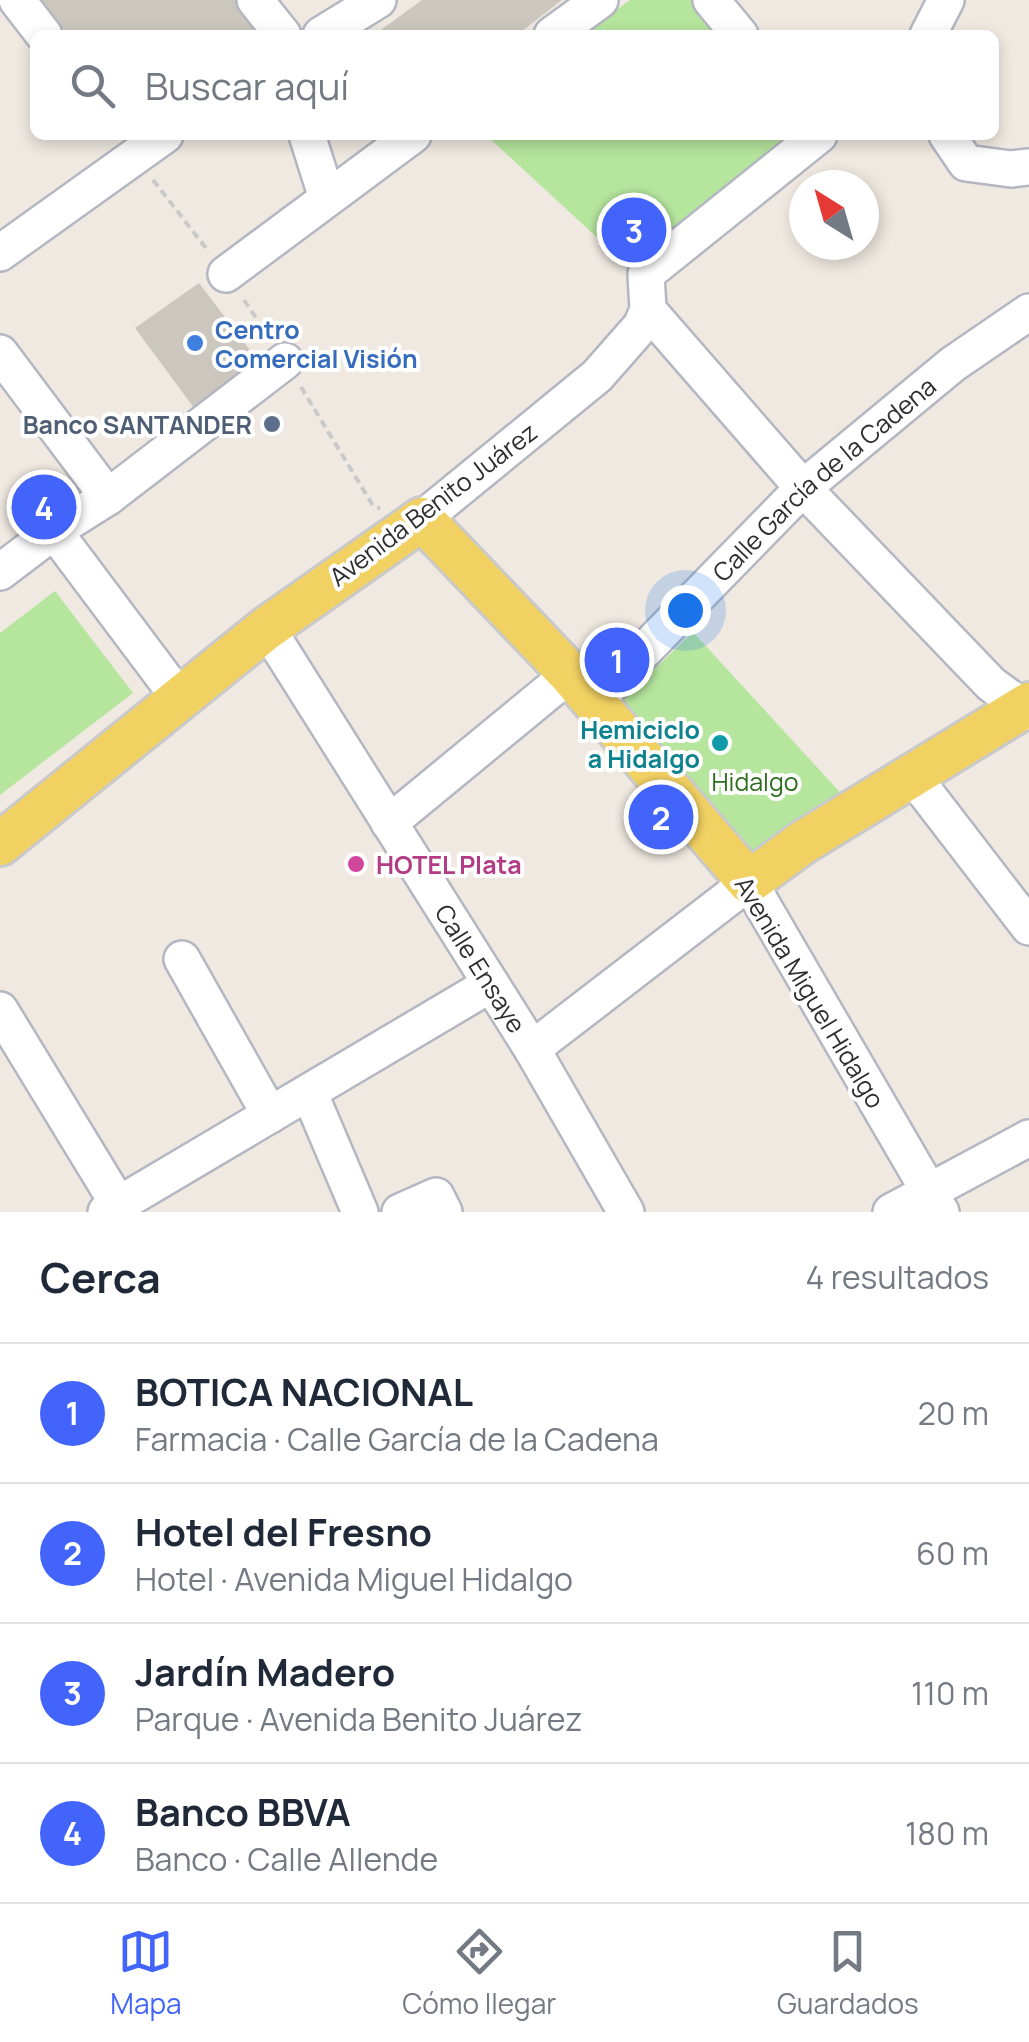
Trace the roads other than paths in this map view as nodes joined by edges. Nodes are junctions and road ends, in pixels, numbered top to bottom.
1 (16, 0) edge
2 (256, 0) edge
3 (378, 0) edge
4 (600, 0) edge
5 (711, 0) edge
6 (946, 0) edge
7 (0, 10) edge
8 (40, 30) edge
9 (279, 30) edge
10 (329, 30) edge
11 (559, 30) edge
12 (736, 30) edge
13 (931, 30) edge
14 (309, 140) edge
15 (406, 140) edge
16 (813, 140) edge
17 (950, 140) edge
18 (126, 145) edge
19 (1029, 167) edge
20 (327, 198) junction
21 (0, 253) edge
22 (226, 274) dead end
23 (648, 310) junction
24 (1029, 312) edge
25 (0, 353) edge
26 (285, 361) dead end
27 (803, 488) junction
28 (108, 497) junction
29 (422, 518) junction
30 (54, 531) junction
31 (0, 572) edge
32 (267, 628) junction
33 (581, 688) junction
34 (180, 698) junction
35 (1027, 708) edge
36 (912, 775) junction
37 (389, 822) junction
38 (0, 844) edge
39 (749, 882) junction
40 (1029, 927) edge
41 (182, 959) dead end
42 (491, 984) junction
43 (0, 1010) edge
44 (532, 1049) junction
45 (309, 1092) junction
46 (270, 1115) junction
47 (1029, 1138) edge
48 (934, 1201) edge
49 (116, 1210) edge
50 (360, 1212) edge
51 (400, 1212) edge
52 (444, 1212) edge
53 (626, 1212) edge
54 (891, 1212) edge

1 - 7 street
1 - 8 street
2 - 9 street
3 - 10 street
4 - 11 street
5 - 12 street
6 - 13 street
14 - 20 street
15 - 20 street
16 - 23 street, Avenida Benito Juárez
17 - 19 street
18 - 21 street
20 - 22 street
23 - 27 street
23 - 29 street, Avenida Benito Juárez
24 - 27 street, Calle García de la Cadena
25 - 28 street
26 - 28 street
27 - 33 street, Calle García de la Cadena
27 - 35 street
28 - 30 street
29 - 32 main road, Avenida Benito Juárez
29 - 33 main road, Avenida Miguel Hidalgo
30 - 31 street
30 - 34 street
32 - 34 main road, Avenida Benito Juárez
32 - 37 street, Calle Ensaye
33 - 37 street, Calle García de la Cadena
33 - 39 main road, Avenida Miguel Hidalgo
34 - 38 main road, Avenida Benito Juárez
35 - 36 main road
36 - 39 main road
36 - 40 street
37 - 42 street, Calle Ensaye
39 - 44 street
39 - 48 street, Avenida Miguel Hidalgo
41 - 46 street
42 - 44 street, Calle Ensaye
42 - 45 street
43 - 49 street
44 - 53 street, Calle Ensaye
45 - 46 street
45 - 50 street
46 - 49 street
47 - 48 street
48 - 54 street
51 - 52 street

